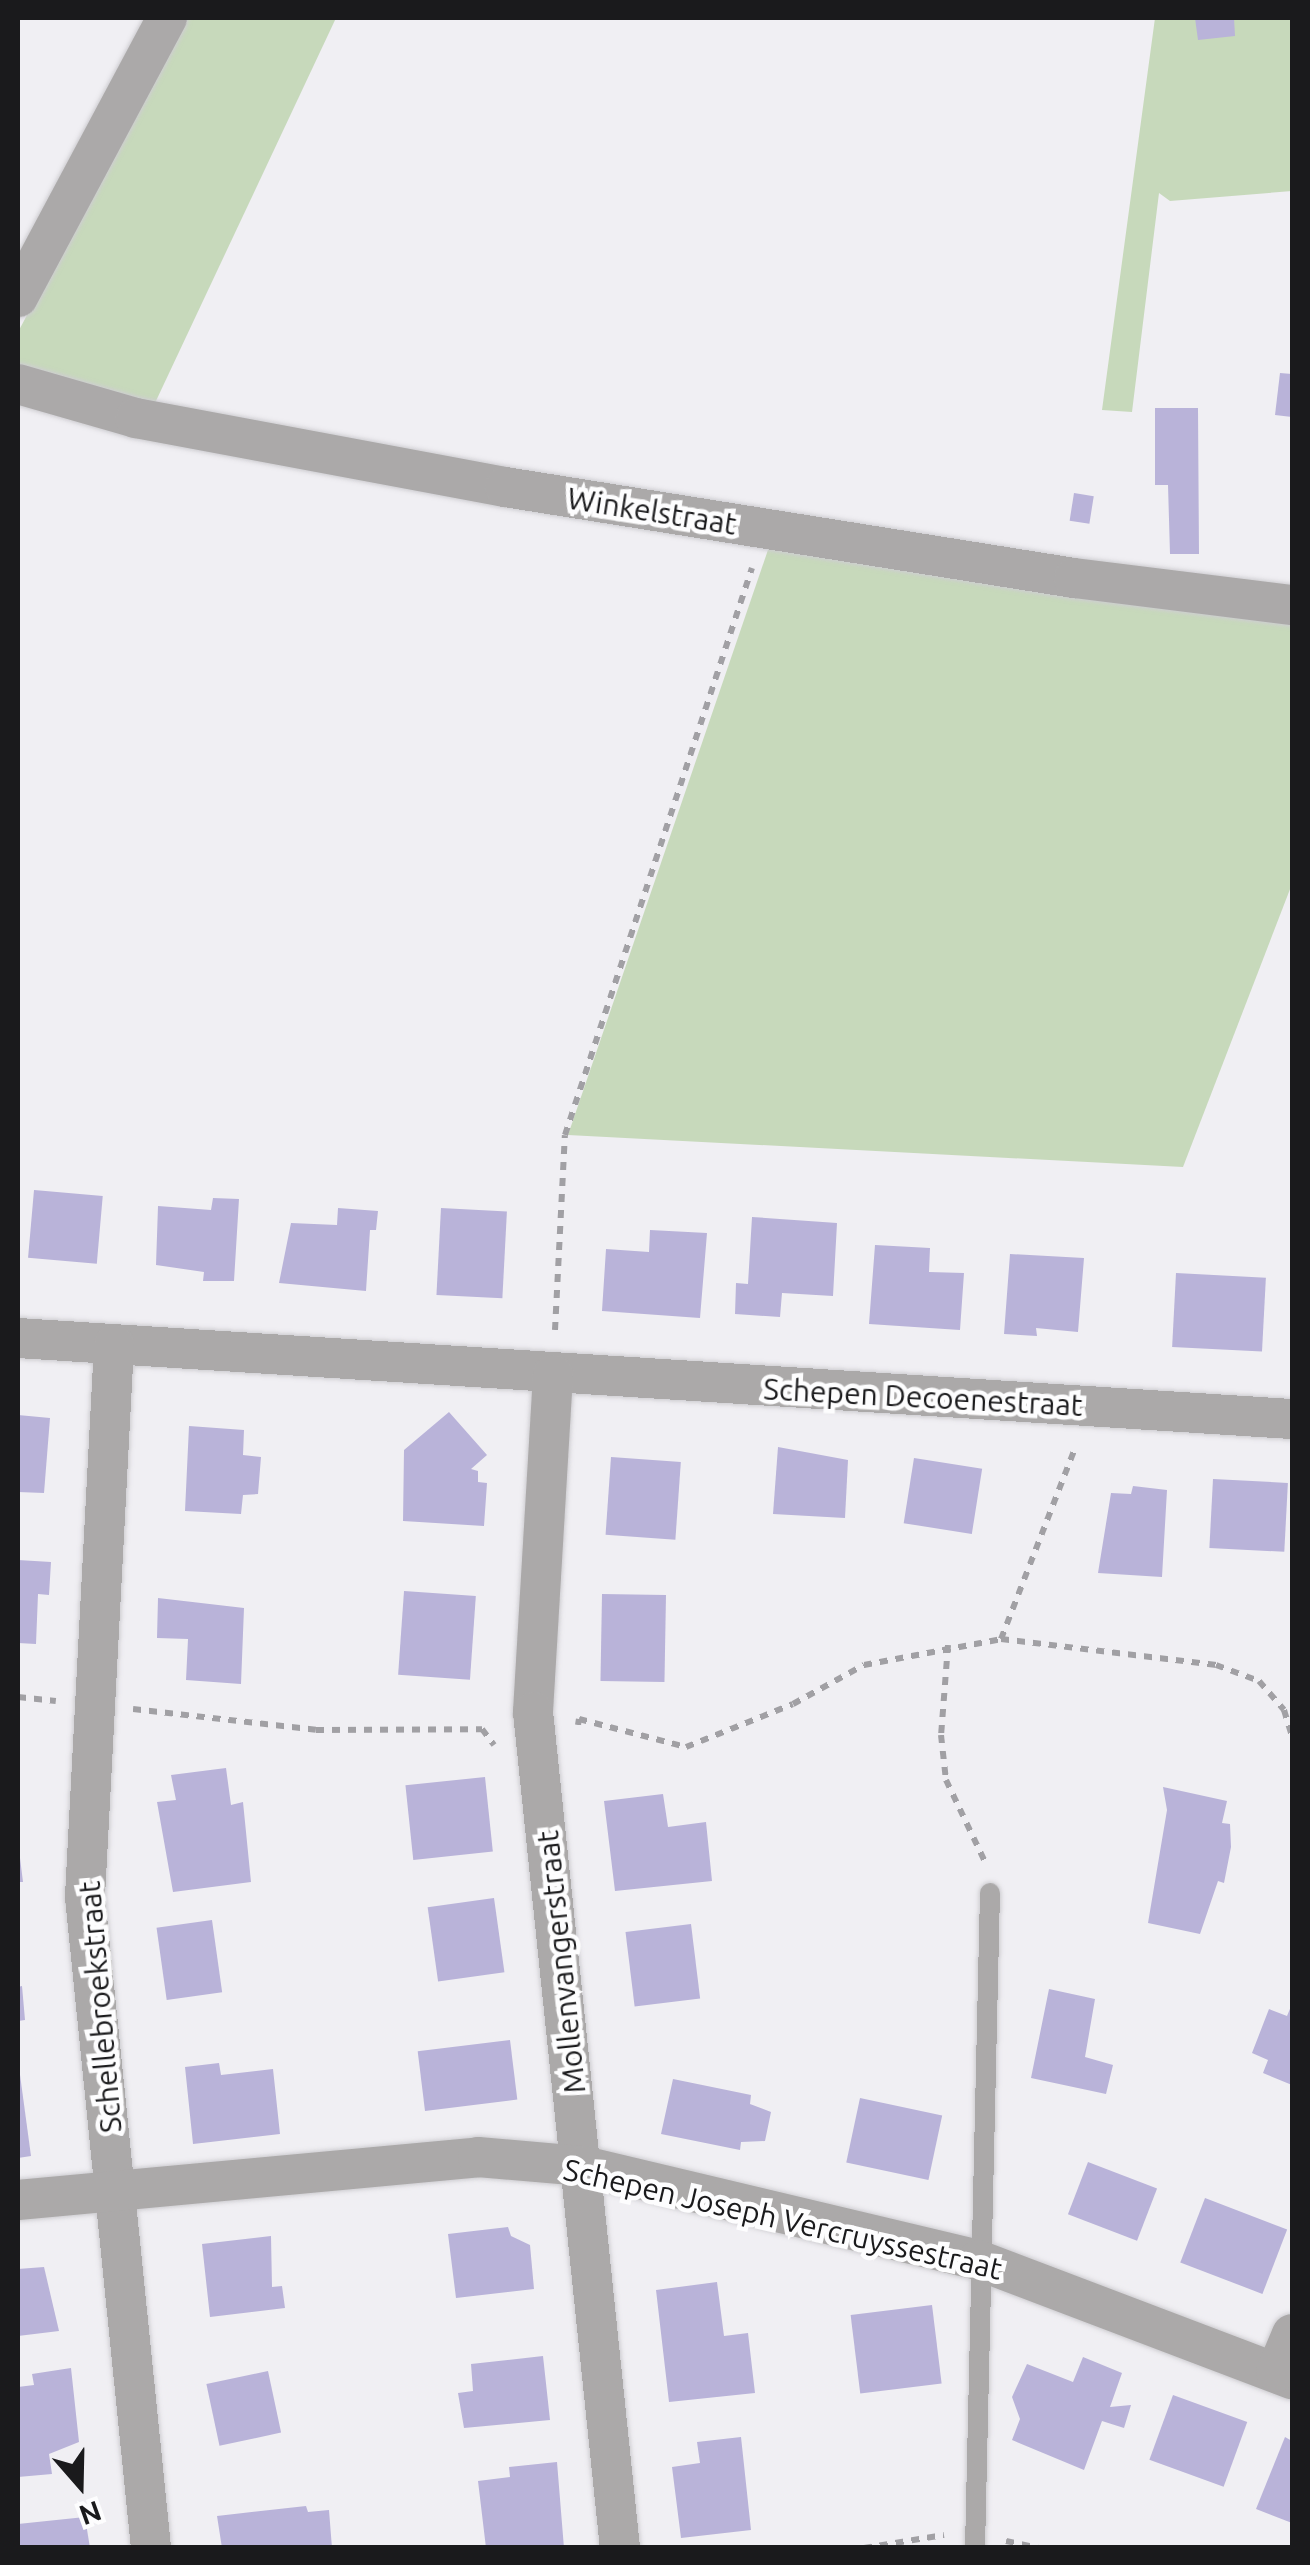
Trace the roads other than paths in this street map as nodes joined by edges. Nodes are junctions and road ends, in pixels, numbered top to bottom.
1 (167, 18) edge
2 (18, 297) edge
3 (18, 384) edge
4 (1292, 605) edge
5 (18, 1338) edge
6 (114, 1345) junction
7 (553, 1375) junction
8 (1292, 1419) edge
9 (990, 1893) road end
10 (584, 2166) junction
11 (118, 2189) junction
12 (18, 2200) edge
13 (978, 2260) junction
14 (1292, 2334) edge
15 (1284, 2376) edge
16 (152, 2548) edge
17 (620, 2548) edge
18 (975, 2548) edge

1 - 2 street
3 - 4 street, Winkelstraat
5 - 6 street
6 - 7 street
6 - 11 street, Schellebroekstraat
7 - 8 street, Schepen Decoenestraat
7 - 10 street, Mollenvangerstraat
9 - 13 lane
10 - 11 street, Schepen Joseph Vercruyssestraat
10 - 13 street, Schepen Joseph Vercruyssestraat
10 - 17 street, Mollenvangerstraat
11 - 12 street, Schepen Joseph Vercruyssestraat
11 - 16 street, Schellebroekstraat
13 - 15 street, Schepen Joseph Vercruyssestraat
13 - 18 lane
14 - 15 street

